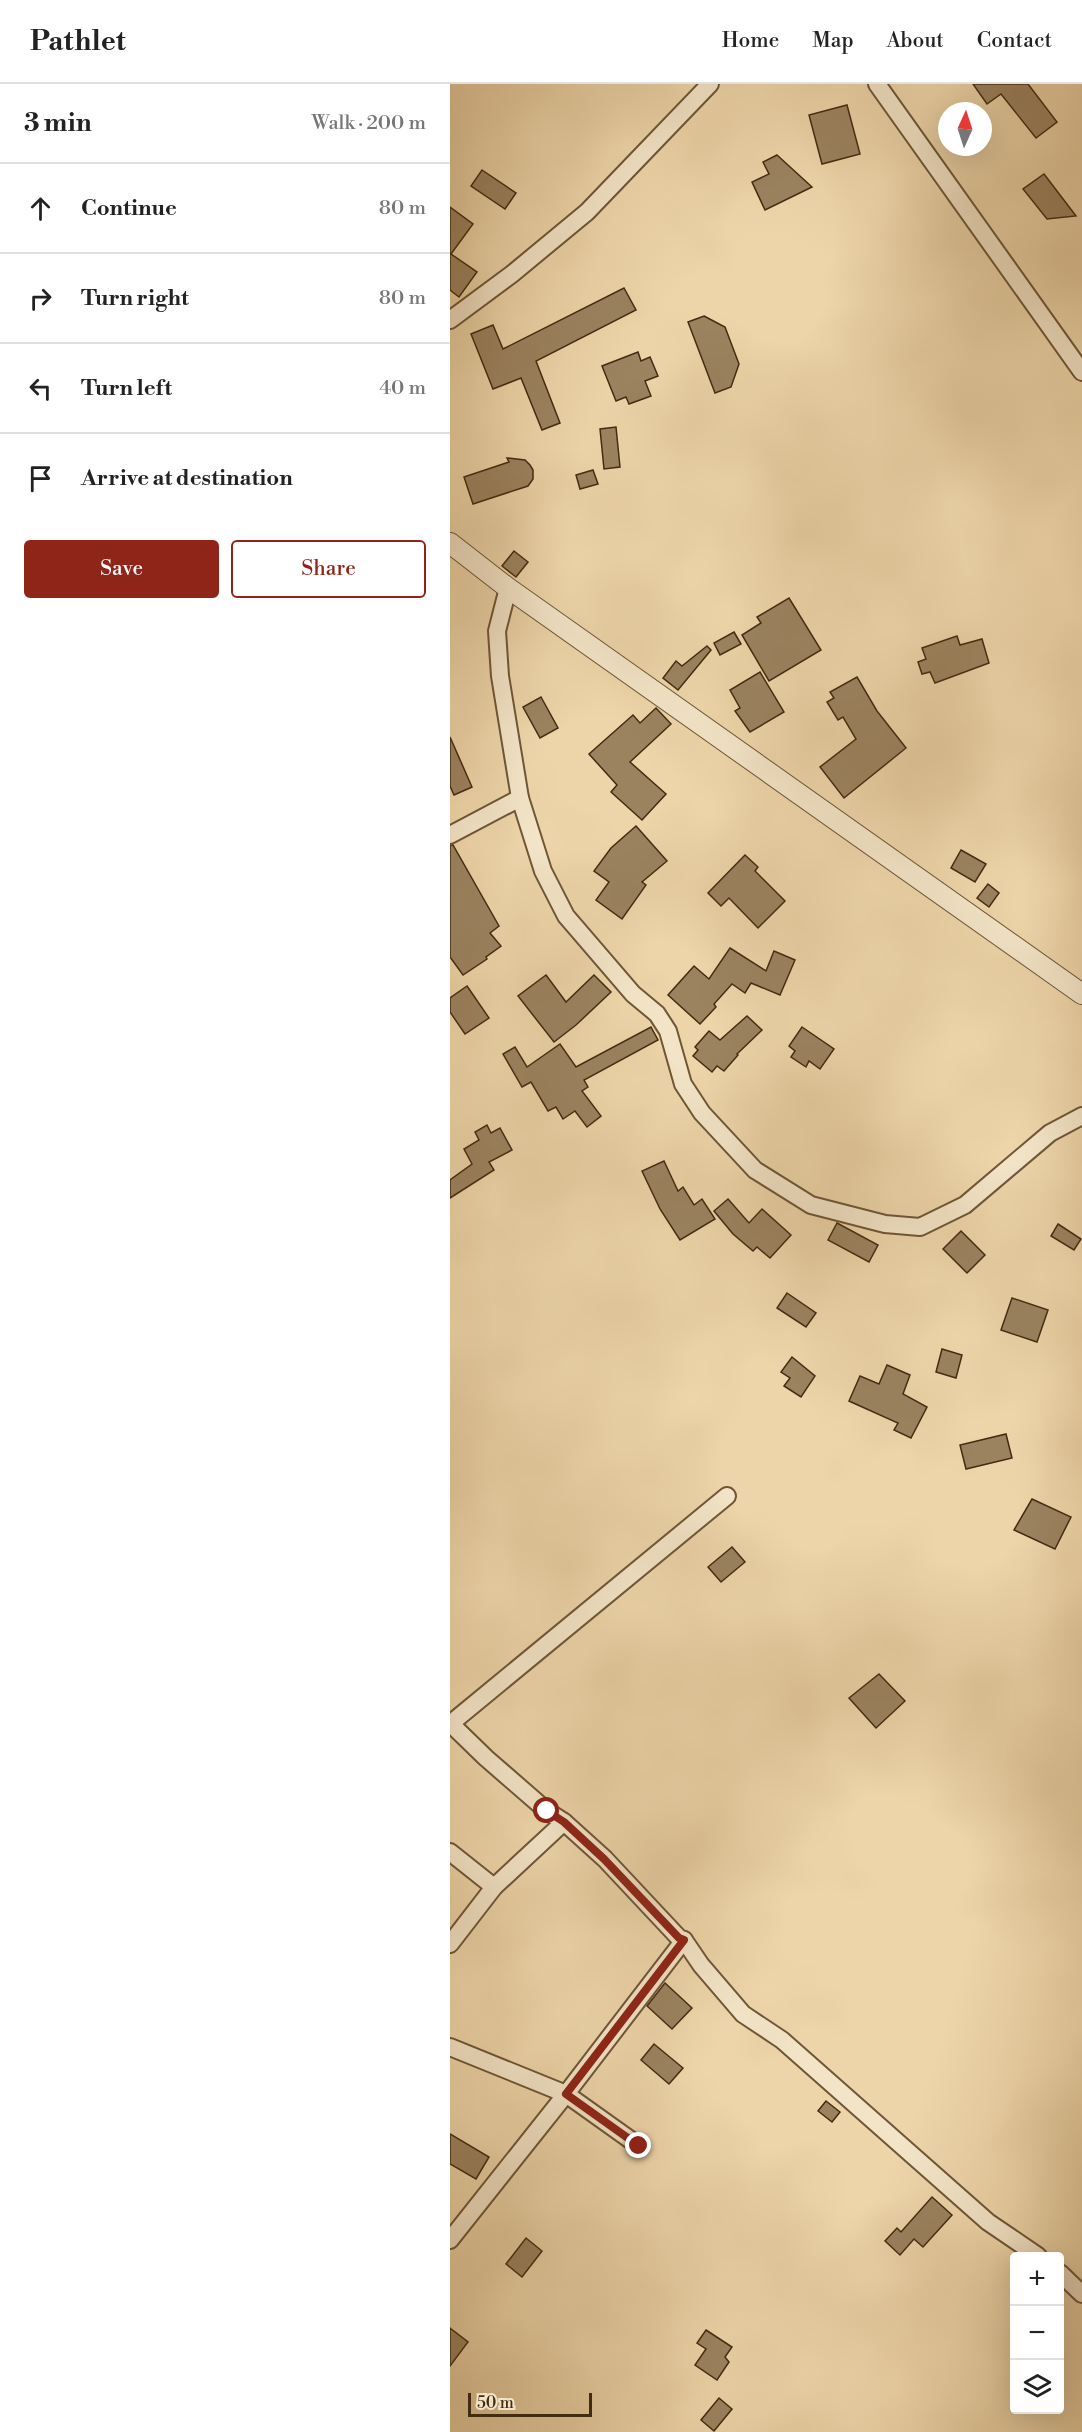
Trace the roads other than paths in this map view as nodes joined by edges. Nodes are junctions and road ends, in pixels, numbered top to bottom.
1 (710, 84) edge
2 (877, 84) edge
3 (450, 320) edge
4 (1082, 372) edge
5 (450, 543) edge
6 (508, 588) junction
7 (520, 798) junction
8 (450, 835) edge
9 (1082, 994) edge
10 (1082, 1116) edge
11 (727, 1496) dead end
12 (450, 1724) edge
13 (564, 1822) junction
14 (450, 1852) edge
15 (494, 1887) junction
16 (684, 1940) junction
17 (450, 1944) edge
18 (450, 2047) edge
19 (566, 2094) junction
20 (639, 2146) dead end
21 (450, 2240) edge
22 (1032, 2252) edge
23 (1064, 2278) edge
24 (1082, 2294) edge

1 - 3 street
2 - 4 street
5 - 6 street
6 - 7 street
6 - 9 street
7 - 8 street
7 - 10 street
11 - 12 street
12 - 13 street
13 - 15 street
13 - 16 street
14 - 15 street
15 - 17 street
16 - 19 street
16 - 22 street
18 - 19 street
19 - 20 street
19 - 21 street
23 - 24 street

